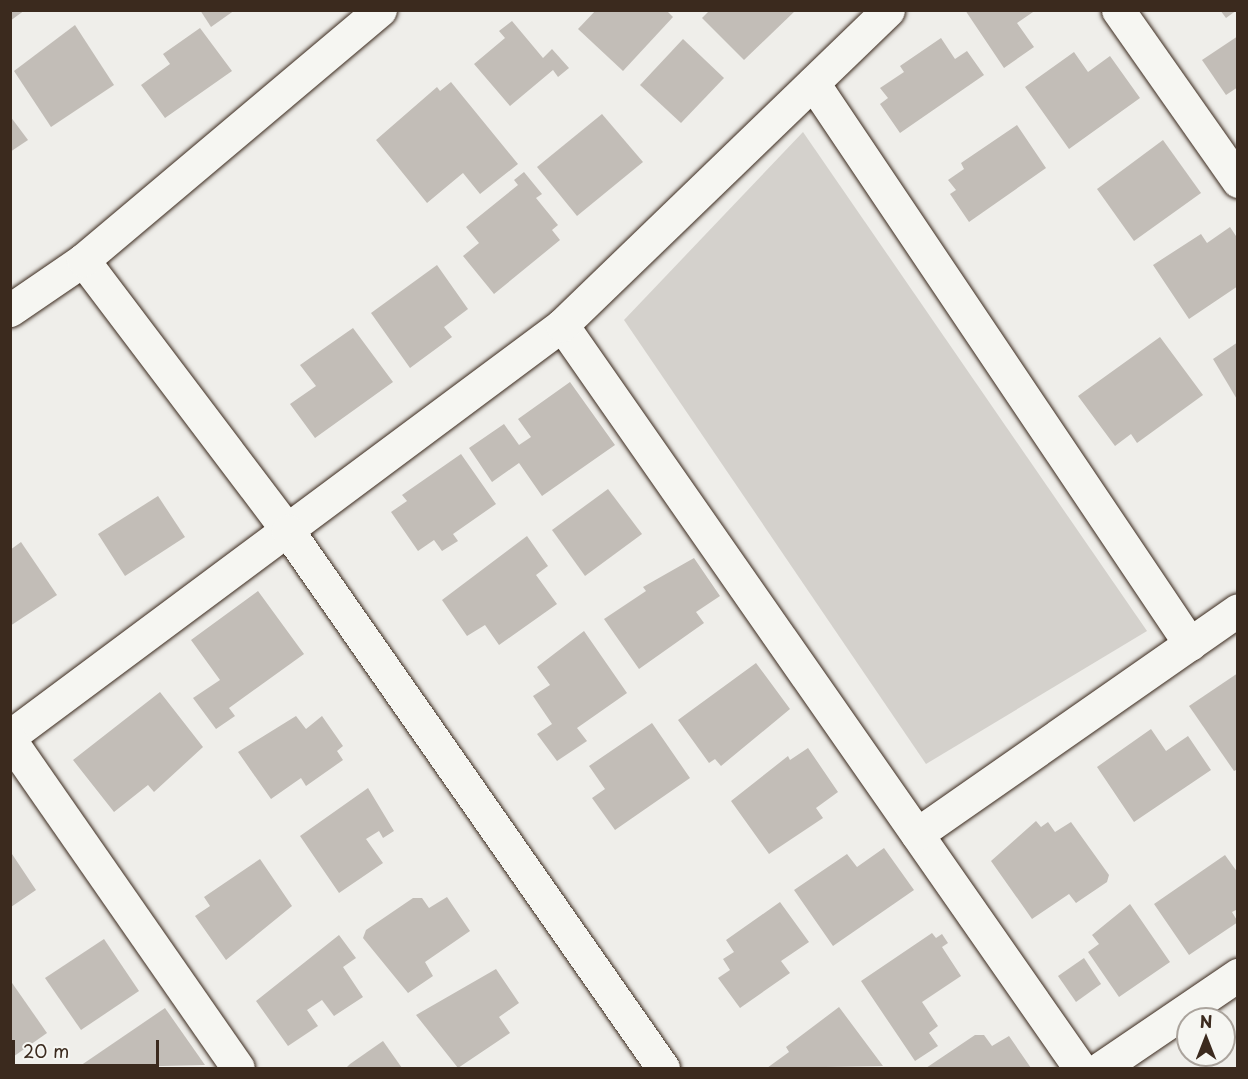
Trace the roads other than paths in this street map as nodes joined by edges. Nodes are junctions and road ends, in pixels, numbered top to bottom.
1 (380, 10) edge
2 (888, 10) edge
3 (1118, 10) edge
4 (813, 83) junction
5 (1238, 181) edge
6 (83, 260) junction
7 (10, 310) edge
8 (562, 325) junction
9 (288, 531) junction
10 (1238, 610) edge
11 (1190, 644) junction
12 (10, 738) edge
13 (917, 834) junction
14 (1238, 975) edge
15 (238, 1068) edge
16 (663, 1068) edge
17 (1080, 1068) edge
18 (1101, 1068) edge

1 - 6 street
2 - 4 street
3 - 5 street
4 - 8 street
4 - 11 street
6 - 7 street
6 - 9 street
8 - 9 street
8 - 13 street
9 - 12 street
9 - 16 street
10 - 11 street
11 - 13 street
12 - 15 street
13 - 17 street
14 - 18 street

